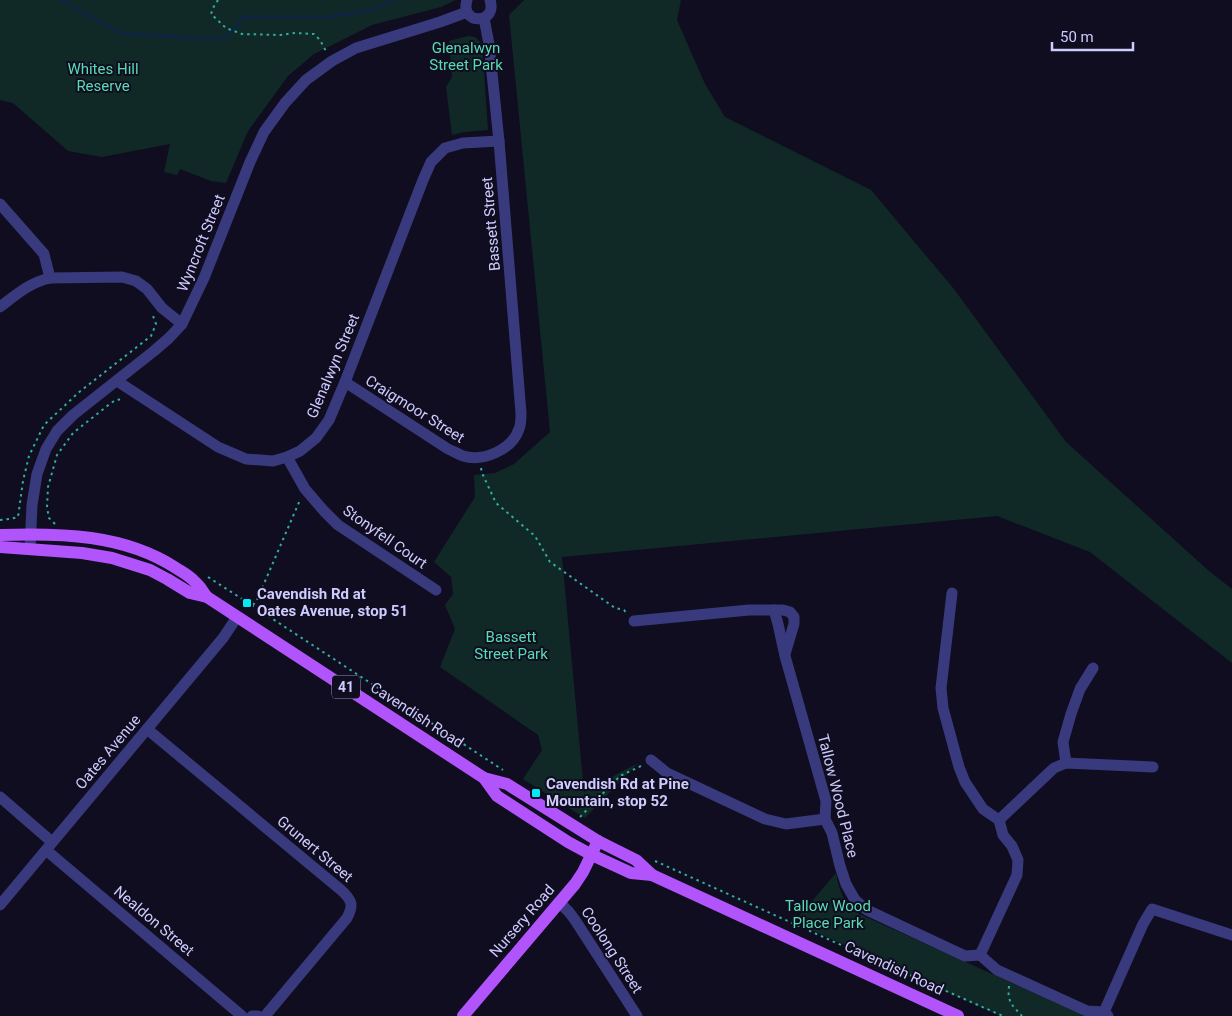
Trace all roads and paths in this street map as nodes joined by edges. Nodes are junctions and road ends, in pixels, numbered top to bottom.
1 (218, 0) edge
2 (490, 0) edge
3 (467, 6) edge
4 (484, 18) junction
5 (332, 61) junction
6 (499, 141) junction
7 (0, 204) edge
8 (50, 278) junction
9 (0, 307) edge
10 (150, 312) dead end
11 (182, 324) junction
12 (117, 381) junction
13 (345, 382) junction
14 (124, 397) dead end
15 (287, 457) junction
16 (479, 457) junction
17 (305, 489) junction
18 (0, 520) edge
19 (60, 526) dead end
20 (31, 534) junction
21 (0, 535) edge
22 (0, 547) edge
23 (30, 549) junction
24 (202, 574) dead end
25 (436, 590) dead end
26 (952, 593) dead end
27 (207, 597) junction
28 (253, 606) junction
29 (774, 610) junction
30 (237, 617) junction
31 (634, 621) joint
32 (785, 656) junction
33 (1093, 668) dead end
34 (147, 728) junction
35 (651, 760) joint
36 (1066, 762) junction
37 (1153, 767) dead end
38 (509, 774) dead end
39 (484, 778) junction
40 (0, 797) edge
41 (825, 819) junction
42 (999, 820) junction
43 (585, 821) dead end
44 (598, 841) junction
45 (49, 846) junction
46 (592, 855) junction
47 (648, 858) dead end
48 (652, 875) junction
49 (559, 902) junction
50 (0, 905) edge
51 (1232, 935) edge
52 (980, 955) junction
53 (1011, 976) junction
54 (1106, 1014) edge
55 (242, 1016) edge
56 (252, 1016) edge
57 (258, 1016) edge
58 (265, 1016) edge
59 (462, 1016) edge
60 (638, 1016) edge
61 (958, 1016) edge
62 (1003, 1016) edge
63 (1022, 1016) edge

1 - 5 path
2 - 4 street
3 - 4 street
3 - 5 street, Wyncroft Street
4 - 6 street, Bassett Street
5 - 11 street, Wyncroft Street
6 - 13 street, Glenalwyn Street
6 - 16 street, Bassett Street
7 - 8 street
8 - 9 street
8 - 11 street
10 - 18 path
11 - 12 street, Wyncroft Street
12 - 15 street, Glenalwyn Street
12 - 20 street, Wyncroft Street
13 - 15 street, Glenalwyn Street
13 - 16 street, Craigmoor Street
14 - 19 path
15 - 17 street, Stonyfell Court
16 - 31 path
17 - 25 street, Stonyfell Court
17 - 28 path
20 - 21 main road, Cavendish Road / 41
20 - 23 street, Wyncroft Street
20 - 27 main road, Cavendish Road / 41
22 - 23 main road, Cavendish Road / 41
23 - 27 main road, Cavendish Road / 41
24 - 28 path
26 - 42 street
27 - 30 main road, Cavendish Road / 41
28 - 38 path
29 - 31 street
29 - 32 street, Tallow Wood Place
29 - 32 street
30 - 34 street, Oates Avenue
30 - 39 main road, Cavendish Road / 41
32 - 41 street, Tallow Wood Place
33 - 36 street
34 - 45 street, Oates Avenue
34 - 58 street, Grunert Street
35 - 41 street
35 - 43 path
36 - 37 street
36 - 42 street
39 - 44 main road, Cavendish Road / 41
39 - 46 main road, Cavendish Road / 41
40 - 45 street, Nealdon Street
41 - 52 street, Tallow Wood Place
42 - 52 street
44 - 46 main road, Nursery Road
44 - 48 main road, Cavendish Road / 41
45 - 50 street, Oates Avenue
45 - 55 street, Nealdon Street
46 - 48 main road, Cavendish Road / 41
46 - 49 main road, Nursery Road
47 - 62 path
48 - 61 main road, Cavendish Road / 41
49 - 59 main road, Nursery Road
49 - 60 street, Coolong Street
51 - 54 street
52 - 53 street
53 - 54 street
53 - 63 path
56 - 57 street

